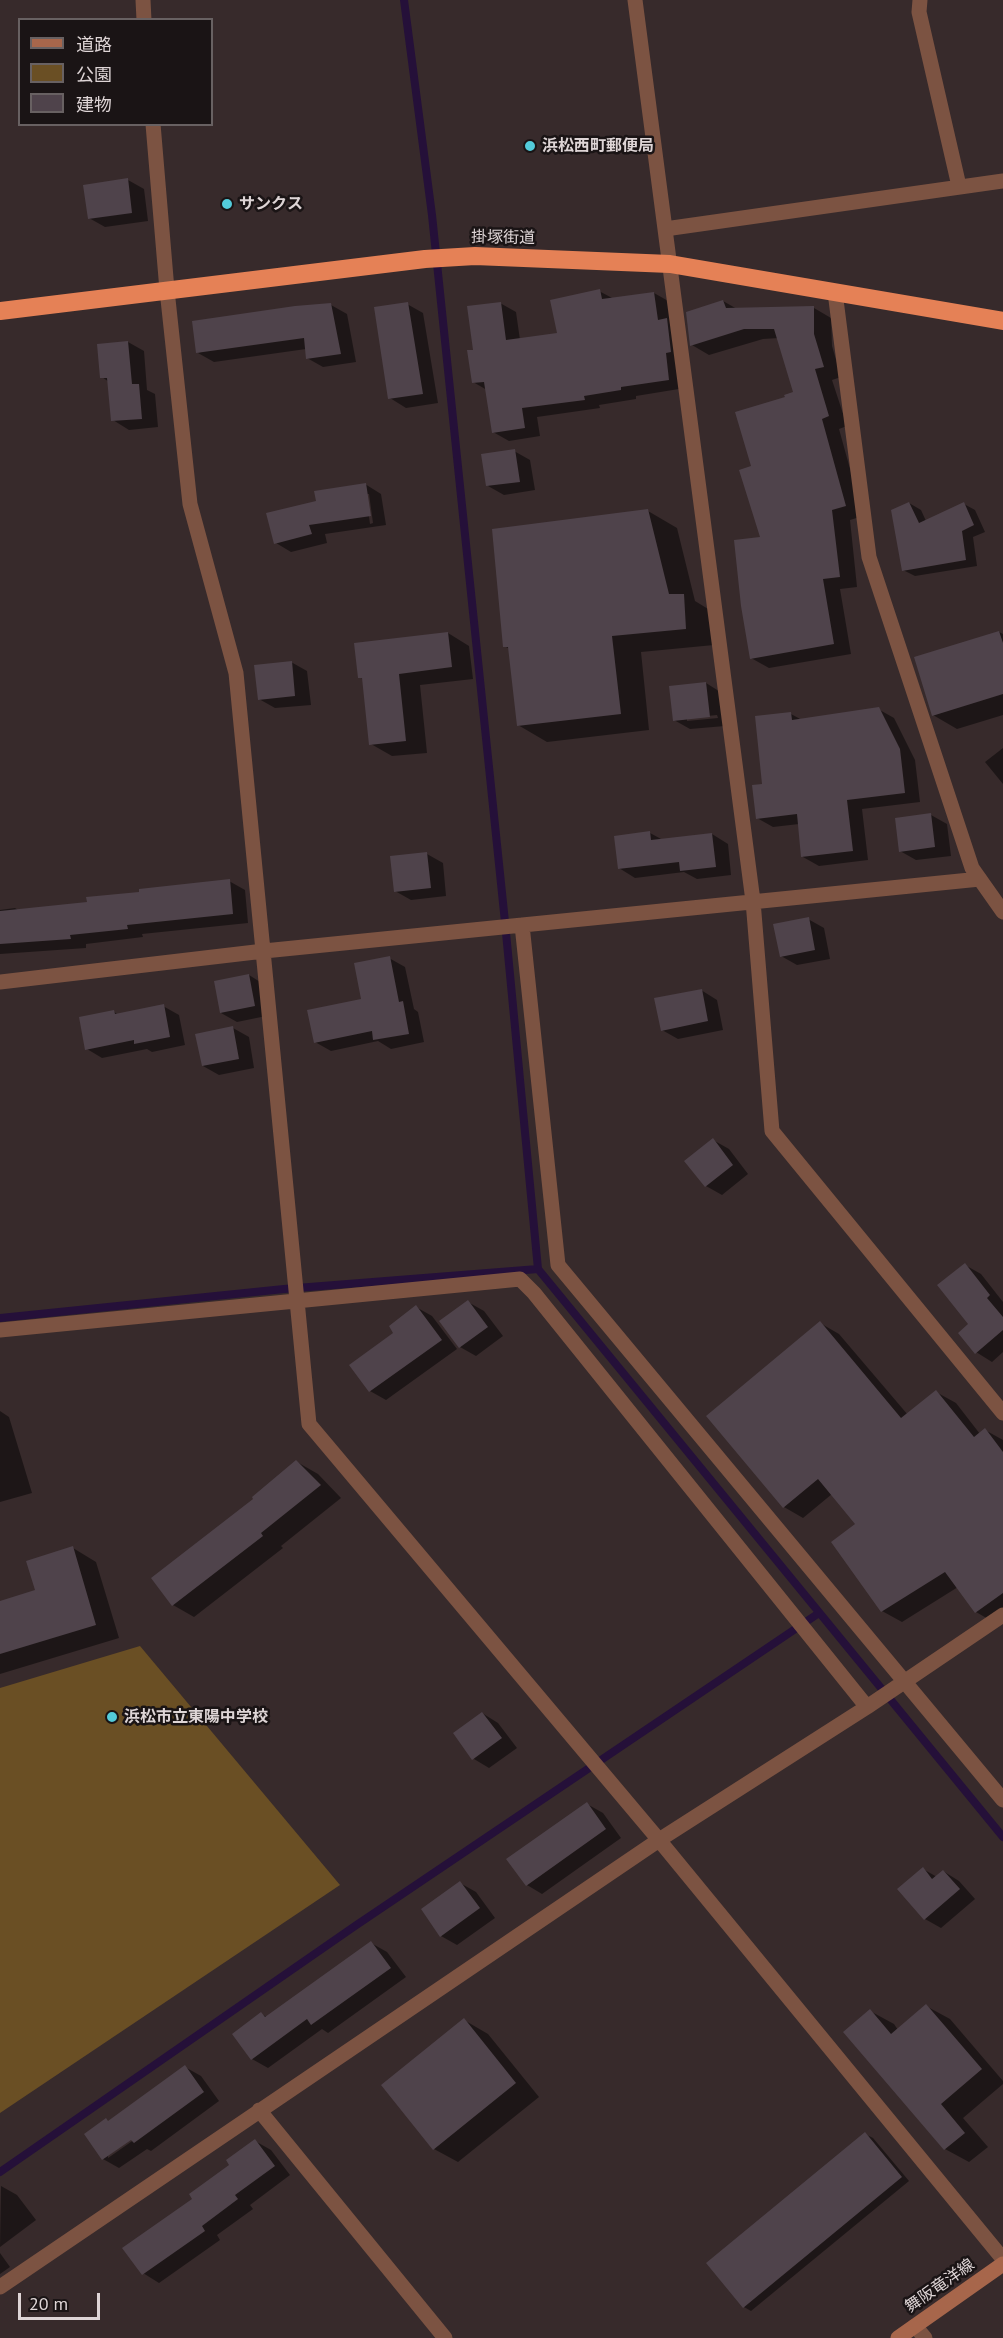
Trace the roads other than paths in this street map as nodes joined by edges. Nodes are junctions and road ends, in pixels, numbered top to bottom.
1 (142, 0) edge
2 (635, 0) edge
3 (920, 0) edge
4 (144, 18) edge
5 (153, 126) edge
6 (1003, 181) edge
7 (959, 186) junction
8 (665, 229) junction
9 (670, 264) junction
10 (167, 290) junction
11 (835, 292) junction
12 (0, 311) edge
13 (1003, 321) edge
14 (980, 879) junction
15 (997, 894) edge
16 (753, 902) junction
17 (1003, 912) edge
18 (520, 925) junction
19 (264, 951) junction
20 (0, 982) edge
21 (297, 1302) junction
22 (0, 1330) edge
23 (1003, 1413) edge
24 (1003, 1615) edge
25 (905, 1681) junction
26 (867, 1707) junction
27 (1003, 1800) edge
28 (659, 1840) junction
29 (259, 2110) junction
30 (1003, 2259) edge
31 (1003, 2264) edge
32 (0, 2287) edge
33 (915, 2326) junction
34 (445, 2338) edge
35 (898, 2338) edge
36 (926, 2338) edge

1 - 4 street
2 - 8 street
3 - 7 street
5 - 10 street
6 - 7 street
7 - 8 street
8 - 9 street
9 - 10 highway, 掛塚街道
9 - 11 highway, 掛塚街道
9 - 16 street
10 - 12 highway, 掛塚街道
10 - 19 street
11 - 13 highway, 掛塚街道
11 - 14 street
14 - 15 street
14 - 16 street
15 - 17 street
16 - 18 street
16 - 23 street
18 - 19 street
18 - 25 street
19 - 20 street
19 - 21 street
21 - 22 street
21 - 26 street
21 - 28 street
24 - 25 street
25 - 26 street
25 - 27 street
26 - 28 street
28 - 29 street
28 - 30 street
29 - 32 street
29 - 34 street
31 - 33 main road, 舞阪竜洋線
33 - 35 main road, 舞阪竜洋線
33 - 36 street

